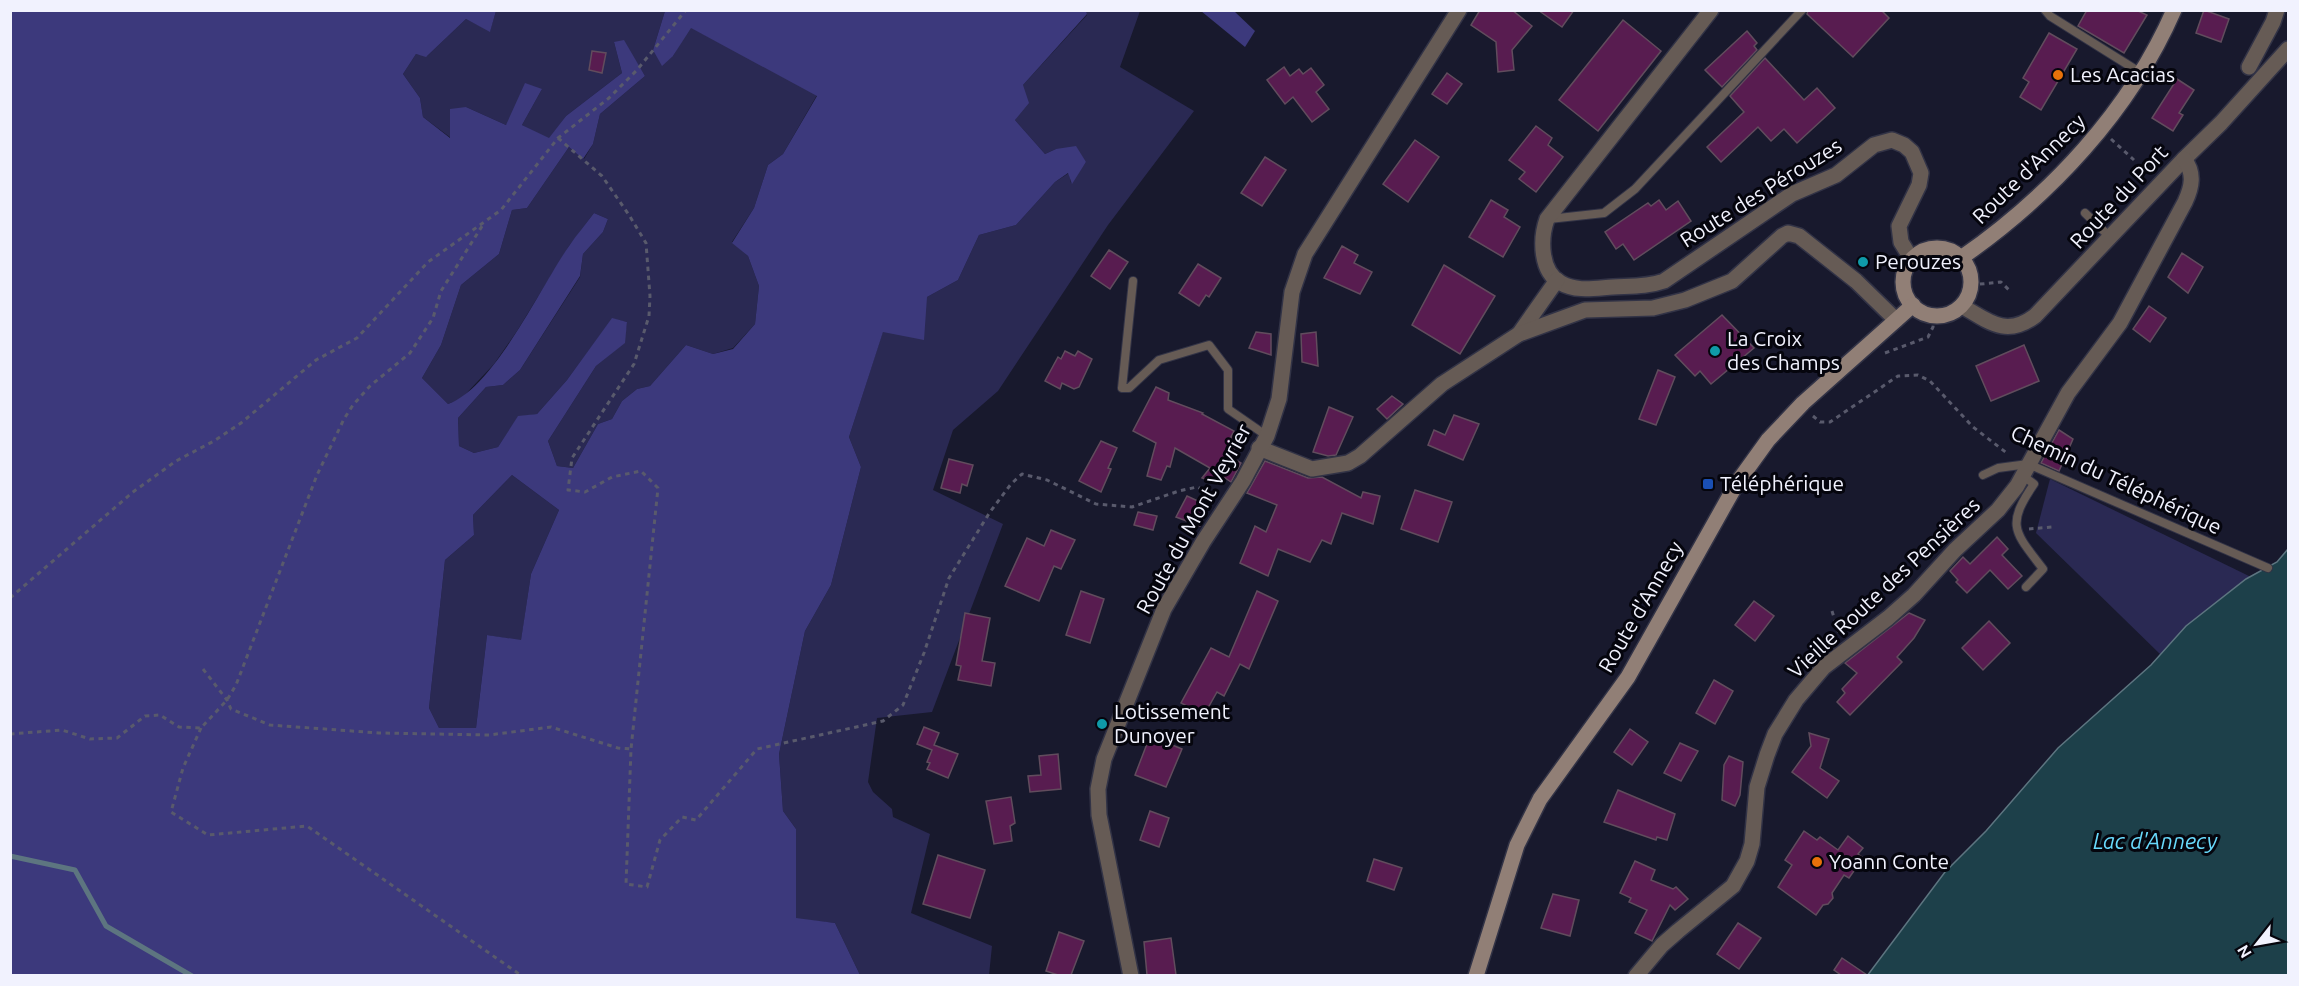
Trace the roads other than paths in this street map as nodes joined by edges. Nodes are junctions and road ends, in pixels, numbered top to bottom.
1 (1459, 10) edge
2 (1711, 10) edge
3 (1802, 10) edge
4 (2045, 10) edge
5 (2174, 10) edge
6 (2277, 10) edge
7 (2289, 48) edge
8 (2249, 67) dead end
9 (2141, 73) junction
10 (2184, 159) junction
11 (2085, 213) dead end
12 (1547, 219) junction
13 (2110, 237) junction
14 (1961, 258) junction
15 (1912, 260) junction
16 (1557, 280) junction
17 (1133, 281) dead end
18 (1913, 305) junction
19 (1962, 306) junction
20 (1896, 320) junction
21 (1519, 334) junction
22 (1263, 442) junction
23 (2026, 470) junction
24 (1983, 475) dead end
25 (2268, 568) dead end
26 (2026, 587) dead end
27 (1131, 975) edge
28 (1476, 975) edge
29 (1635, 975) edge

1 - 22 street, Route du Mont Veyrier
2 - 12 street
3 - 12 lane
4 - 9 lane
5 - 9 main road, Route d'Annecy
6 - 8 street
7 - 10 street, Route du Port
9 - 14 main road, Route d'Annecy
10 - 13 street, Route du Port
10 - 23 street, Vieille Route des Pensières
11 - 13 lane
12 - 16 street
13 - 19 street, Route du Port
14 - 15 main road
14 - 19 main road
15 - 16 street, Route des Pérouzes
15 - 18 main road
16 - 21 street
17 - 22 lane
18 - 19 main road
18 - 20 main road, Route d'Annecy
20 - 21 street
20 - 28 main road, Route d'Annecy
21 - 22 street
22 - 27 street, Route du Mont Veyrier
23 - 24 lane
23 - 25 lane, Chemin du Téléphérique
23 - 26 lane
23 - 29 street, Vieille Route des Pensières

